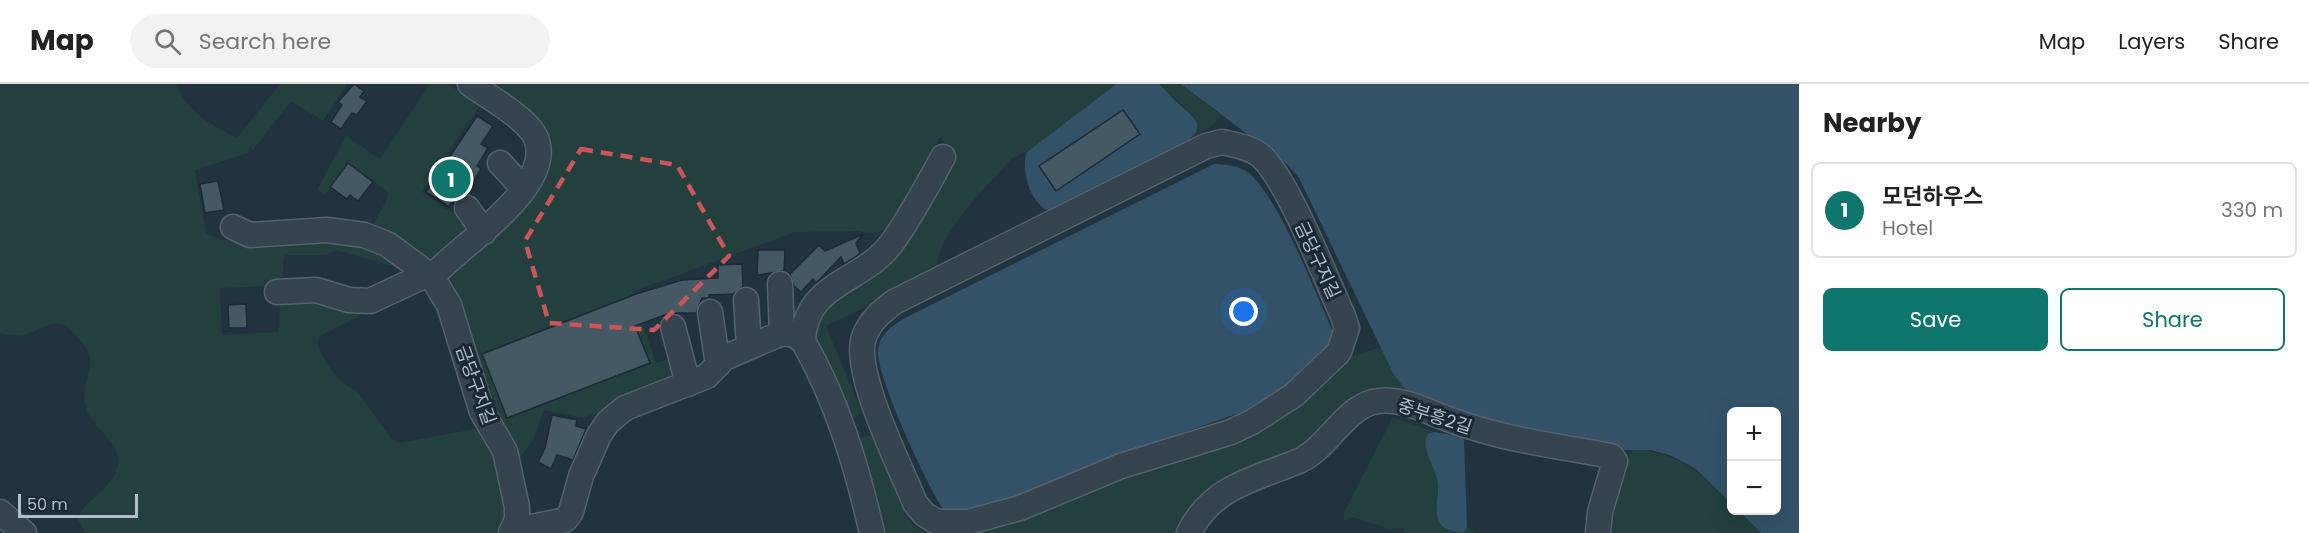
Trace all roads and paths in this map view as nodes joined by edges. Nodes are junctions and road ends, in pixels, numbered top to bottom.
1 (470, 84) edge
2 (943, 157) dead end
3 (500, 163) dead end
4 (523, 189) junction
5 (466, 208) dead end
6 (233, 227) dead end
7 (484, 232) junction
8 (430, 275) junction
9 (780, 284) dead end
10 (277, 292) dead end
11 (802, 295) dead end
12 (746, 300) dead end
13 (710, 312) dead end
14 (673, 327) dead end
15 (789, 330) junction
16 (748, 347) junction
17 (718, 365) junction
18 (688, 384) junction
19 (881, 422) junction
20 (845, 436) junction
21 (0, 512) edge
22 (512, 532) edge
23 (24, 533) edge
24 (872, 533) edge
25 (1189, 533) edge
26 (1598, 533) edge

1 - 4 lane
2 - 15 lane
3 - 4 lane
4 - 7 lane
5 - 7 lane
6 - 8 lane, 금당구지길
7 - 8 lane
8 - 10 lane
8 - 22 lane, 금당구지길
9 - 15 lane
11 - 15 lane, 금당구지길
12 - 16 lane
13 - 17 lane
14 - 18 lane
15 - 16 lane, 금당구지길
15 - 20 lane
16 - 17 lane, 금당구지길
17 - 18 lane, 금당구지길
18 - 22 lane, 금당구지길
19 - 19 lane, 금당구지길
19 - 20 lane
20 - 24 lane
21 - 23 lane
25 - 26 lane, 중부흥2길

